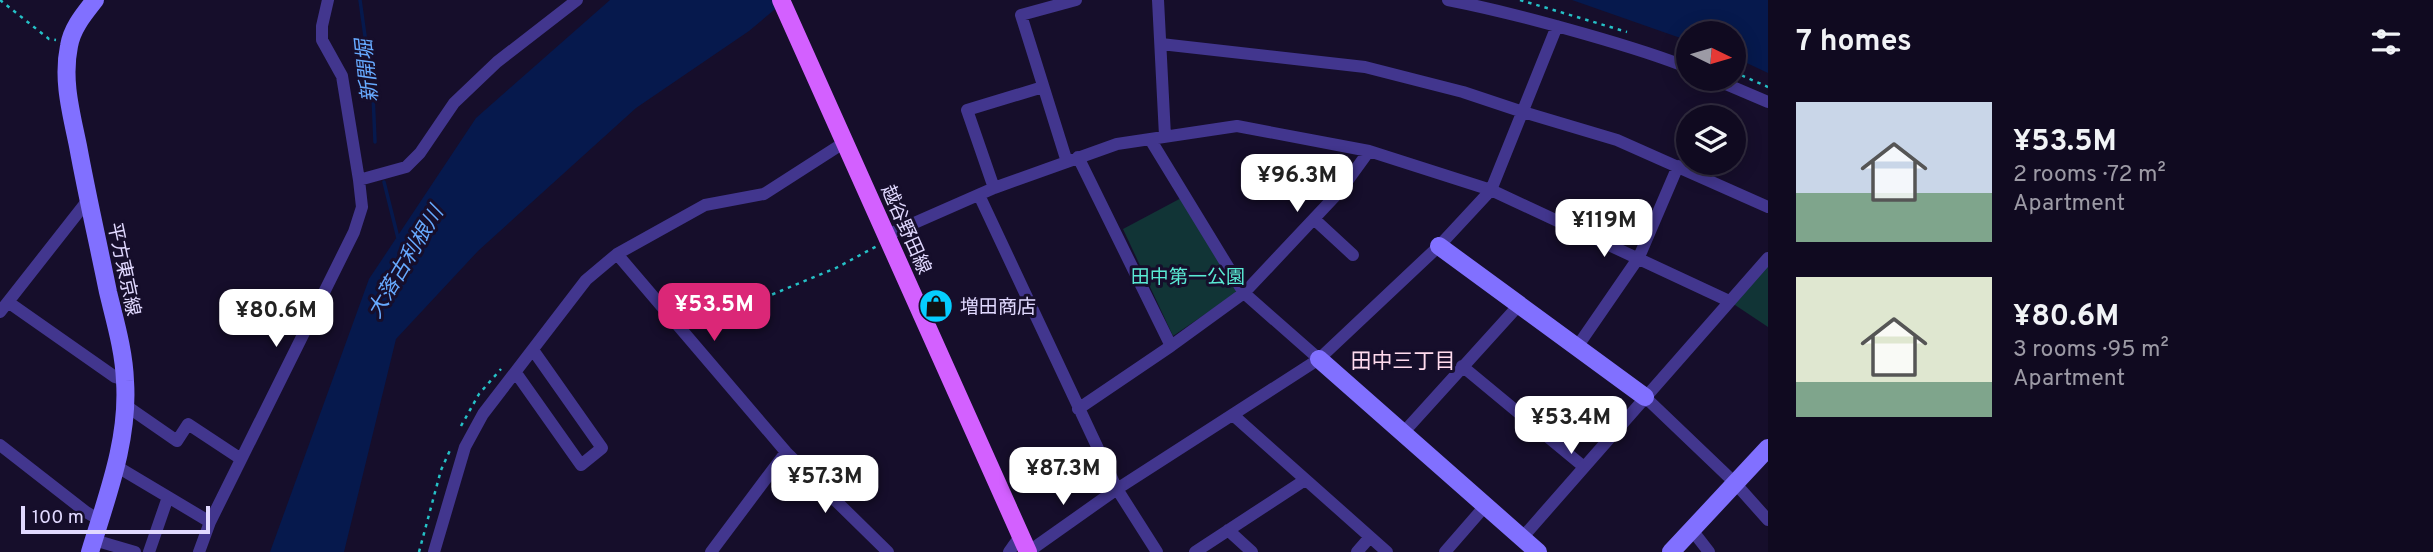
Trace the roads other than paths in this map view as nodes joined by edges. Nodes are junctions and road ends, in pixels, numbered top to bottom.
1 (95, 0) edge
2 (328, 0) edge
3 (577, 0) edge
4 (1076, 0) edge
5 (1158, 0) edge
6 (1448, 0) edge
7 (783, 4) edge
8 (1558, 26) junction
9 (1161, 44) junction
10 (1676, 63) edge
11 (1043, 87) junction
12 (1742, 91) edge
13 (1768, 102) edge
14 (1523, 112) junction
15 (1165, 136) junction
16 (1150, 139) junction
17 (845, 142) junction
18 (1369, 151) junction
19 (1073, 160) junction
20 (1676, 165) edge
21 (1676, 171) edge
22 (1698, 175) edge
23 (359, 180) junction
24 (994, 188) junction
25 (1491, 190) junction
26 (979, 195) junction
27 (88, 200) junction
28 (1768, 207) edge
29 (1314, 219) junction
30 (888, 237) junction
31 (1439, 246) junction
32 (617, 254) junction
33 (1353, 255) dead end
34 (1639, 257) junction
35 (1768, 258) edge
36 (1244, 293) junction
37 (1729, 301) junction
38 (1518, 304) junction
39 (4, 307) edge
40 (1171, 346) junction
41 (1577, 347) junction
42 (533, 350) junction
43 (1319, 359) junction
44 (1462, 366) junction
45 (516, 373) junction
46 (125, 380) junction
47 (1645, 397) junction
48 (125, 405) junction
49 (1078, 409) junction
50 (1233, 415) junction
51 (1403, 433) junction
52 (0, 444) edge
53 (1768, 448) edge
54 (786, 453) junction
55 (241, 459) junction
56 (116, 466) junction
57 (1584, 467) junction
58 (1305, 480) junction
59 (1735, 483) junction
60 (1117, 489) junction
61 (167, 497) junction
62 (1485, 506) junction
63 (100, 520) junction
64 (1768, 520) edge
65 (210, 522) junction
66 (1228, 530) junction
67 (1692, 530) junction
68 (1370, 537) junction
69 (1521, 538) junction
70 (92, 546) edge
71 (1026, 546) edge
72 (135, 552) edge
73 (149, 552) edge
74 (199, 552) edge
75 (434, 552) edge
76 (711, 552) edge
77 (888, 552) edge
78 (1009, 552) edge
79 (1157, 552) edge
80 (1195, 552) edge
81 (1252, 552) edge
82 (1357, 552) edge
83 (1387, 552) edge
84 (1445, 552) edge
85 (1538, 552) edge
86 (1671, 552) edge
87 (1709, 552) edge

1 - 27 street, 平方東京線
2 - 23 street
3 - 23 street
4 - 11 street
5 - 9 street
6 - 8 street
7 - 17 main road, 越谷野田線
8 - 10 street
8 - 14 street
9 - 14 street
9 - 15 street
11 - 19 street
11 - 24 street
12 - 13 street
14 - 20 street
14 - 25 street
15 - 16 street
15 - 18 street
16 - 19 street
16 - 36 street
17 - 30 main road, 越谷野田線
17 - 32 street
18 - 25 street
18 - 29 street
19 - 24 street
19 - 40 street
21 - 34 street
22 - 28 street
23 - 55 street
24 - 26 street
25 - 31 street
25 - 34 street
26 - 30 street
26 - 49 street
27 - 39 street
27 - 46 street, 平方東京線
29 - 33 street
29 - 36 street
30 - 71 main road, 越谷野田線
31 - 38 street
31 - 43 street
32 - 42 street
32 - 54 street
34 - 37 street
34 - 41 street
35 - 37 street
36 - 40 street
36 - 43 street
37 - 47 street
38 - 41 street
38 - 44 street
39 - 46 street
40 - 49 street
41 - 47 street
42 - 45 street
42 - 45 street
43 - 50 street
43 - 51 street
44 - 51 street
44 - 57 street
45 - 75 street
46 - 48 street, 平方東京線
47 - 57 street
47 - 59 street
48 - 55 street
48 - 56 street, 平方東京線
49 - 60 street
50 - 58 street
50 - 60 street
51 - 62 street
52 - 63 street
53 - 59 street
54 - 76 street
54 - 77 street
55 - 65 street
56 - 61 street
56 - 63 street, 平方東京線
57 - 69 street
58 - 66 street
58 - 68 street
59 - 64 street
59 - 67 street
60 - 71 street
60 - 79 street
61 - 65 street
61 - 73 street
62 - 69 street
62 - 84 street
63 - 70 street, 平方東京線
65 - 74 street
66 - 80 street
66 - 81 street
67 - 86 street
67 - 87 street
68 - 82 street
68 - 83 street
69 - 85 street
70 - 72 street
71 - 78 street

